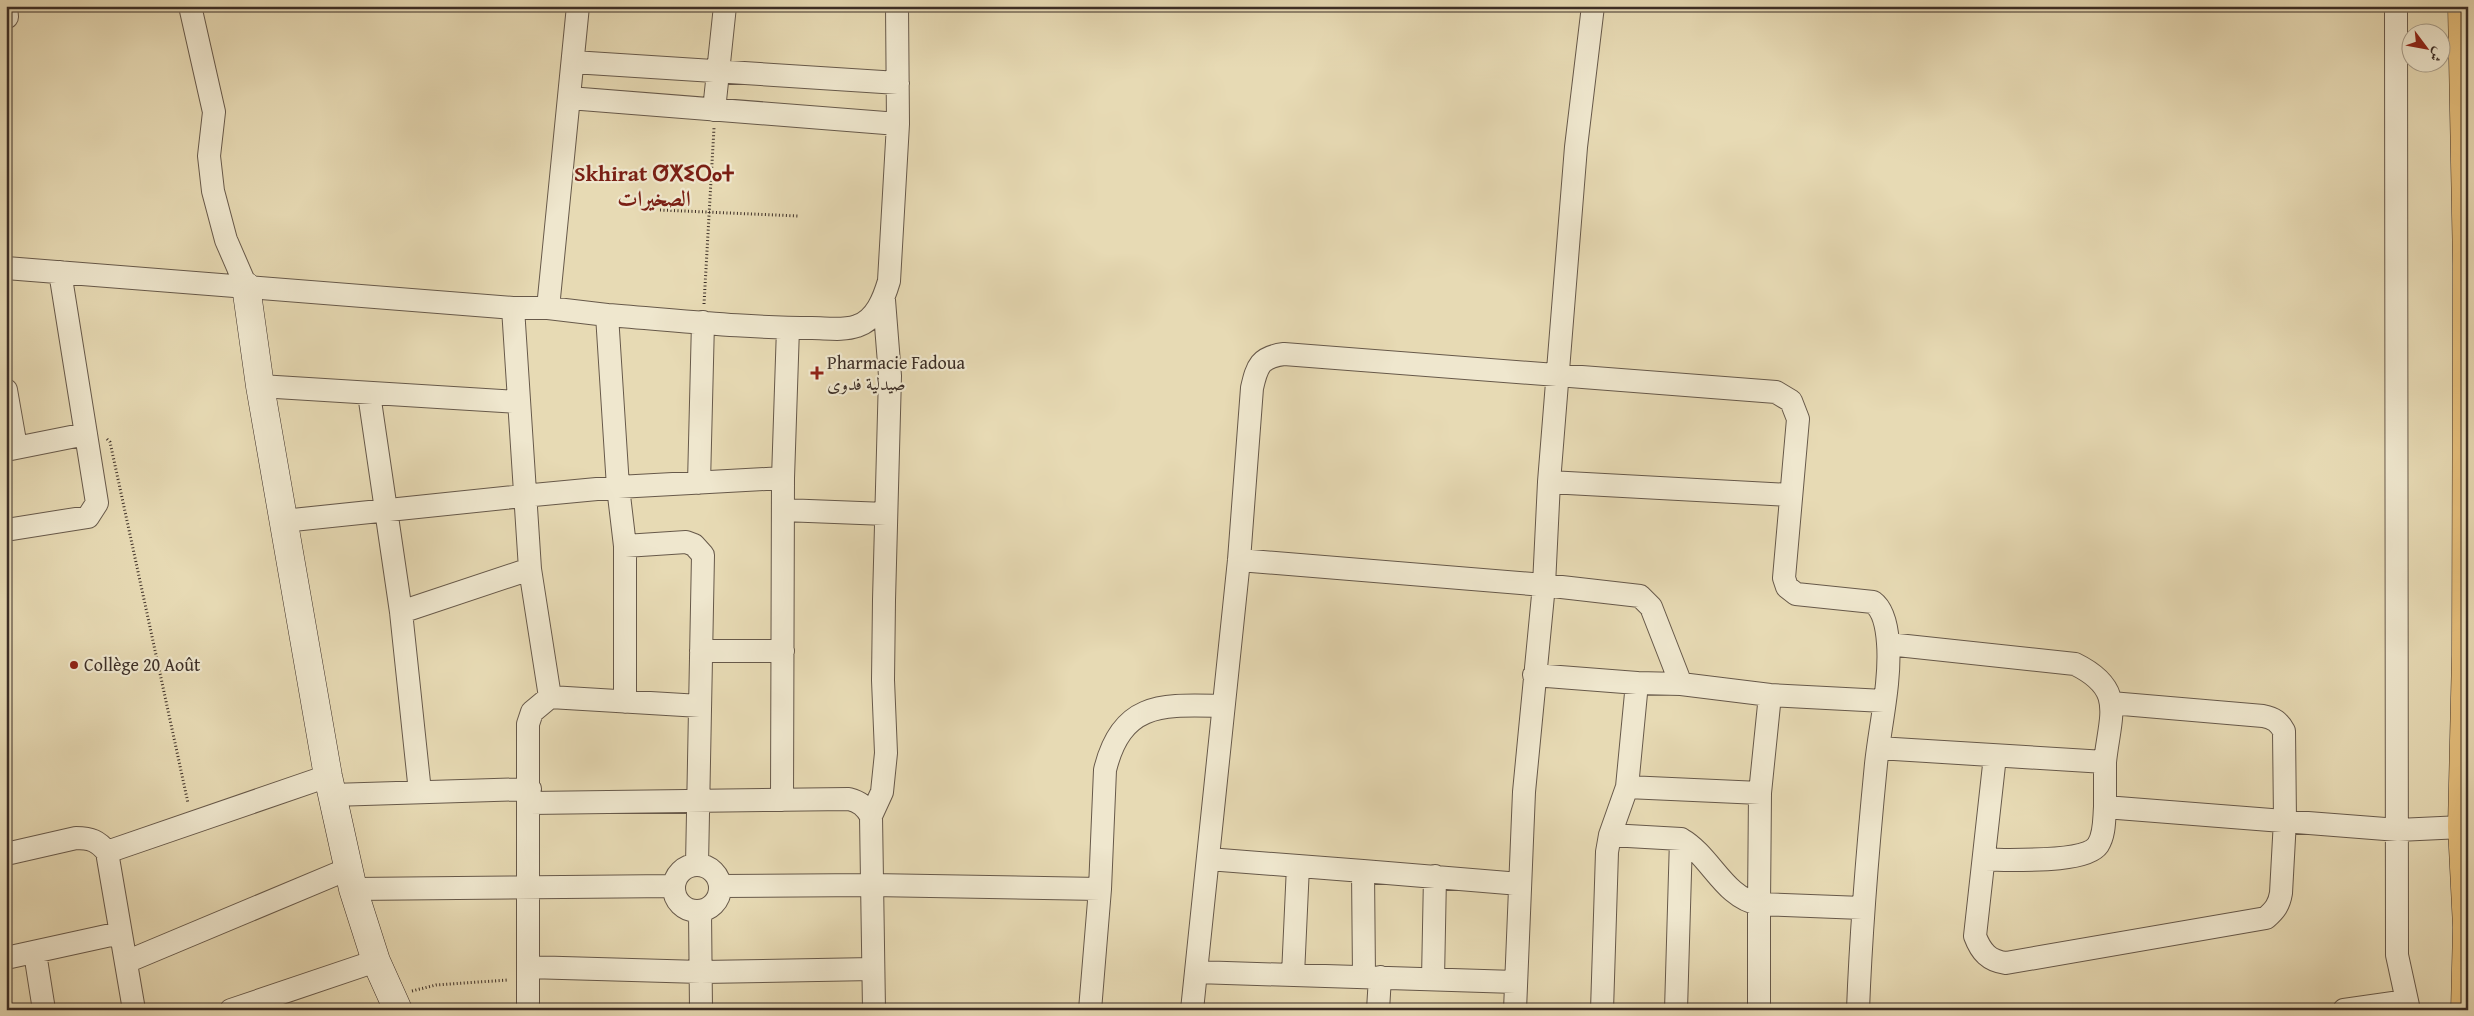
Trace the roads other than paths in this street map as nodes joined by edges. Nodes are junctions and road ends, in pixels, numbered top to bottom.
1 (6, 6) edge
2 (190, 6) edge
3 (578, 6) edge
4 (725, 6) edge
5 (897, 6) edge
6 (1593, 6) edge
7 (2396, 6) edge
8 (2462, 6) edge
9 (7, 17) edge
10 (573, 62) junction
11 (718, 71) junction
12 (898, 83) junction
13 (569, 98) junction
14 (714, 110) junction
15 (898, 124) junction
16 (6, 268) edge
17 (60, 272) junction
18 (246, 286) junction
19 (884, 300) junction
20 (513, 308) junction
21 (548, 308) junction
22 (607, 315) junction
23 (703, 322) junction
24 (788, 328) junction
25 (1557, 375) junction
26 (260, 386) junction
27 (6, 390) edge
28 (369, 394) junction
29 (518, 402) junction
30 (86, 434) junction
31 (11, 448) edge
32 (783, 478) junction
33 (1549, 482) junction
34 (699, 483) junction
35 (618, 488) junction
36 (1790, 495) junction
37 (523, 496) junction
38 (2467, 500) edge
39 (783, 510) junction
40 (386, 511) junction
41 (886, 514) junction
42 (283, 521) junction
43 (6, 530) edge
44 (625, 546) junction
45 (1239, 560) junction
46 (530, 569) junction
47 (1544, 585) junction
48 (401, 612) junction
49 (1888, 644) junction
50 (701, 651) junction
51 (783, 651) junction
52 (1534, 675) junction
53 (1637, 683) junction
54 (1681, 684) junction
55 (1770, 695) junction
56 (550, 697) junction
57 (1884, 701) junction
58 (625, 702) junction
59 (2111, 703) junction
60 (700, 706) junction
61 (1224, 706) junction
62 (1878, 748) junction
63 (1995, 756) junction
64 (2105, 762) junction
65 (330, 786) junction
66 (1627, 787) junction
67 (420, 792) junction
68 (1760, 793) junction
69 (530, 796) junction
70 (782, 800) junction
71 (700, 802) junction
72 (2105, 807) junction
73 (871, 816) junction
74 (2285, 820) junction
75 (2462, 826) junction
76 (2398, 830) junction
77 (1610, 835) junction
78 (1681, 839) junction
79 (107, 852) junction
80 (6, 854) edge
81 (1208, 859) junction
82 (1985, 860) junction
83 (697, 865) junction
84 (1298, 866) junction
85 (1362, 871) junction
86 (1435, 876) junction
87 (351, 879) junction
88 (1520, 884) junction
89 (872, 885) junction
90 (674, 886) junction
91 (721, 886) junction
92 (528, 888) junction
93 (1100, 889) junction
94 (1759, 904) junction
95 (1862, 908) junction
96 (700, 912) junction
97 (2467, 915) edge
98 (120, 933) junction
99 (35, 953) junction
100 (6, 958) edge
101 (376, 960) junction
102 (126, 962) junction
103 (873, 969) junction
104 (701, 972) junction
105 (1196, 972) junction
106 (528, 973) junction
107 (1293, 975) junction
108 (1372, 977) junction
109 (1433, 979) junction
110 (1515, 982) junction
111 (395, 1003) edge
112 (2408, 1005) edge
113 (44, 1010) edge
114 (134, 1010) edge
115 (231, 1010) edge
116 (528, 1010) edge
117 (701, 1010) edge
118 (874, 1010) edge
119 (1090, 1010) edge
120 (1192, 1010) edge
121 (1378, 1010) edge
122 (1515, 1010) edge
123 (1602, 1010) edge
124 (1676, 1010) edge
125 (1759, 1010) edge
126 (1858, 1010) edge
127 (2344, 1010) edge
128 (2465, 1010) edge

1 - 9 street
2 - 18 street
3 - 10 street
4 - 11 street
5 - 12 street
6 - 25 street
7 - 76 street
8 - 38 main road
10 - 11 street
10 - 13 street
11 - 12 street
11 - 14 street
12 - 15 street
13 - 14 street
13 - 21 street
14 - 15 street
15 - 19 street
16 - 17 street
17 - 18 street
17 - 30 street
18 - 20 street
18 - 26 street
19 - 24 street
19 - 41 street
20 - 21 street
20 - 29 street
21 - 22 street
22 - 23 street
22 - 35 street
23 - 24 street
23 - 34 street
24 - 32 street
25 - 33 street
25 - 36 street
25 - 45 street
26 - 28 street
26 - 42 street
27 - 31 street
28 - 29 street
28 - 40 street
29 - 37 street
30 - 31 street
30 - 43 street
32 - 34 street
32 - 39 street
33 - 36 street
33 - 47 street
34 - 35 street
35 - 37 street
35 - 44 street
36 - 49 street
37 - 40 street
37 - 46 street
38 - 75 main road
39 - 41 street
39 - 51 street
40 - 42 street
40 - 48 street
41 - 73 street
42 - 65 street
44 - 50 street
44 - 58 street
45 - 47 street
45 - 61 street
46 - 48 street
46 - 56 street
47 - 52 street
47 - 54 street
48 - 67 street
49 - 57 street
49 - 59 street
50 - 51 street
50 - 60 street
51 - 70 street
52 - 53 street
52 - 88 street
53 - 54 street
53 - 66 street
54 - 55 street
55 - 57 street
55 - 68 street
56 - 58 street
56 - 69 street
57 - 62 street
58 - 60 street
59 - 64 street
59 - 74 street
60 - 71 street
61 - 81 street
61 - 93 street
62 - 63 street
62 - 95 street
63 - 64 street
63 - 82 street
64 - 72 street
65 - 67 street
65 - 79 street
65 - 87 street
66 - 68 street
66 - 77 street
67 - 69 street
68 - 94 street
69 - 71 street
69 - 92 street
70 - 71 street
70 - 73 street
71 - 83 street
72 - 74 street
72 - 82 street
73 - 89 street
74 - 76 street
74 - 82 street
75 - 76 street
75 - 97 main road
76 - 112 street
77 - 78 street
77 - 123 street
78 - 94 street
78 - 124 street
79 - 80 street
79 - 98 street
81 - 84 street
81 - 105 street
83 - 90 street
83 - 91 street
84 - 85 street
84 - 107 street
85 - 86 street
85 - 108 street
86 - 88 street
86 - 109 street
87 - 92 street
87 - 101 street
87 - 102 street
88 - 110 street
89 - 91 street
89 - 93 street
89 - 103 street
90 - 92 street
90 - 96 street
91 - 96 street
92 - 106 street
93 - 119 street
94 - 95 street
94 - 125 street
95 - 126 street
96 - 104 street
97 - 128 main road
98 - 99 street
98 - 102 street
99 - 100 street
99 - 113 street
101 - 111 street
101 - 115 street
102 - 114 street
103 - 104 street
103 - 118 street
104 - 106 street
104 - 117 street
105 - 107 street
105 - 120 street
106 - 116 street
107 - 108 street
108 - 109 street
108 - 121 street
109 - 110 street
110 - 122 street
112 - 127 street

